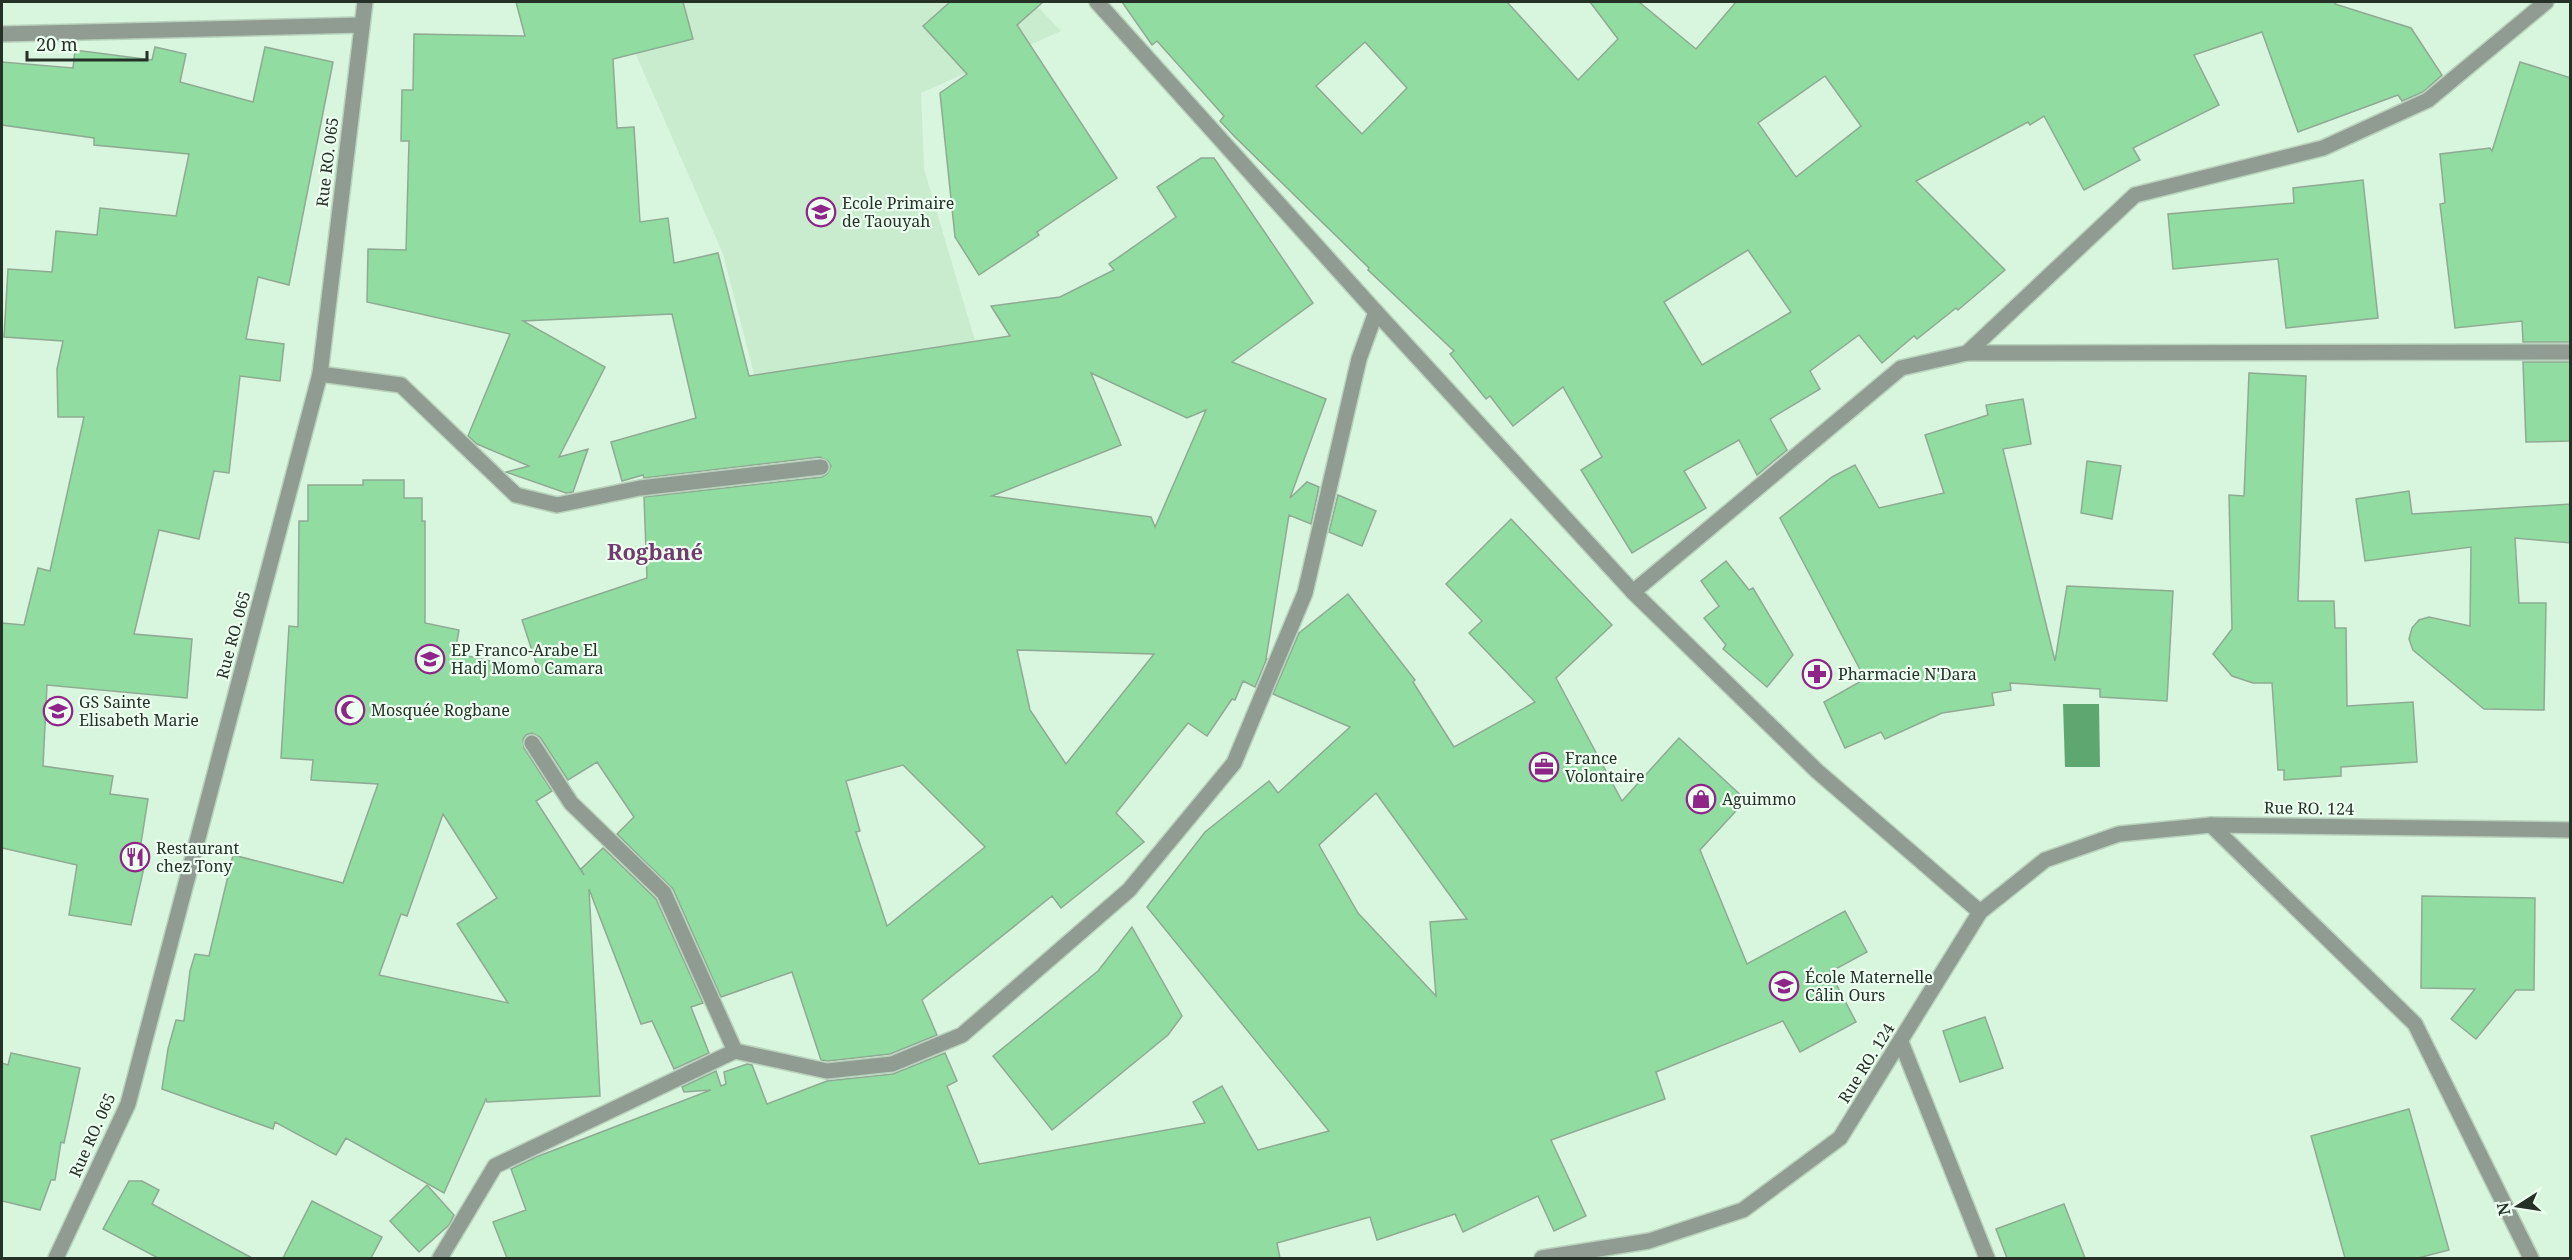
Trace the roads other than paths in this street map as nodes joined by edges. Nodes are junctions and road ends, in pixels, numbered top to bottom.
1 (365, 2) edge
2 (1097, 2) edge
3 (2546, 2) edge
4 (361, 25) junction
5 (2, 34) edge
6 (1376, 312) junction
7 (2571, 351) edge
8 (1967, 353) junction
9 (320, 374) junction
10 (821, 467) dead end
11 (1633, 592) junction
12 (531, 742) dead end
13 (2211, 825) junction
14 (2571, 830) edge
15 (1980, 912) junction
16 (1901, 1042) junction
17 (735, 1051) junction
18 (56, 1258) edge
19 (440, 1258) edge
20 (1542, 1258) edge
21 (1987, 1258) edge
22 (2531, 1258) edge

1 - 4 street, Rue RO. 065
2 - 6 street
3 - 8 street
4 - 5 street
4 - 9 street, Rue RO. 065
6 - 11 street
6 - 17 street
7 - 8 street
8 - 11 street
9 - 10 street
9 - 18 street, Rue RO. 065
11 - 15 street
12 - 17 street
13 - 14 street, Rue RO. 124
13 - 15 street, Rue RO. 124
13 - 22 street
15 - 16 street, Rue RO. 124
16 - 20 street, Rue RO. 124
16 - 21 street
17 - 19 street

